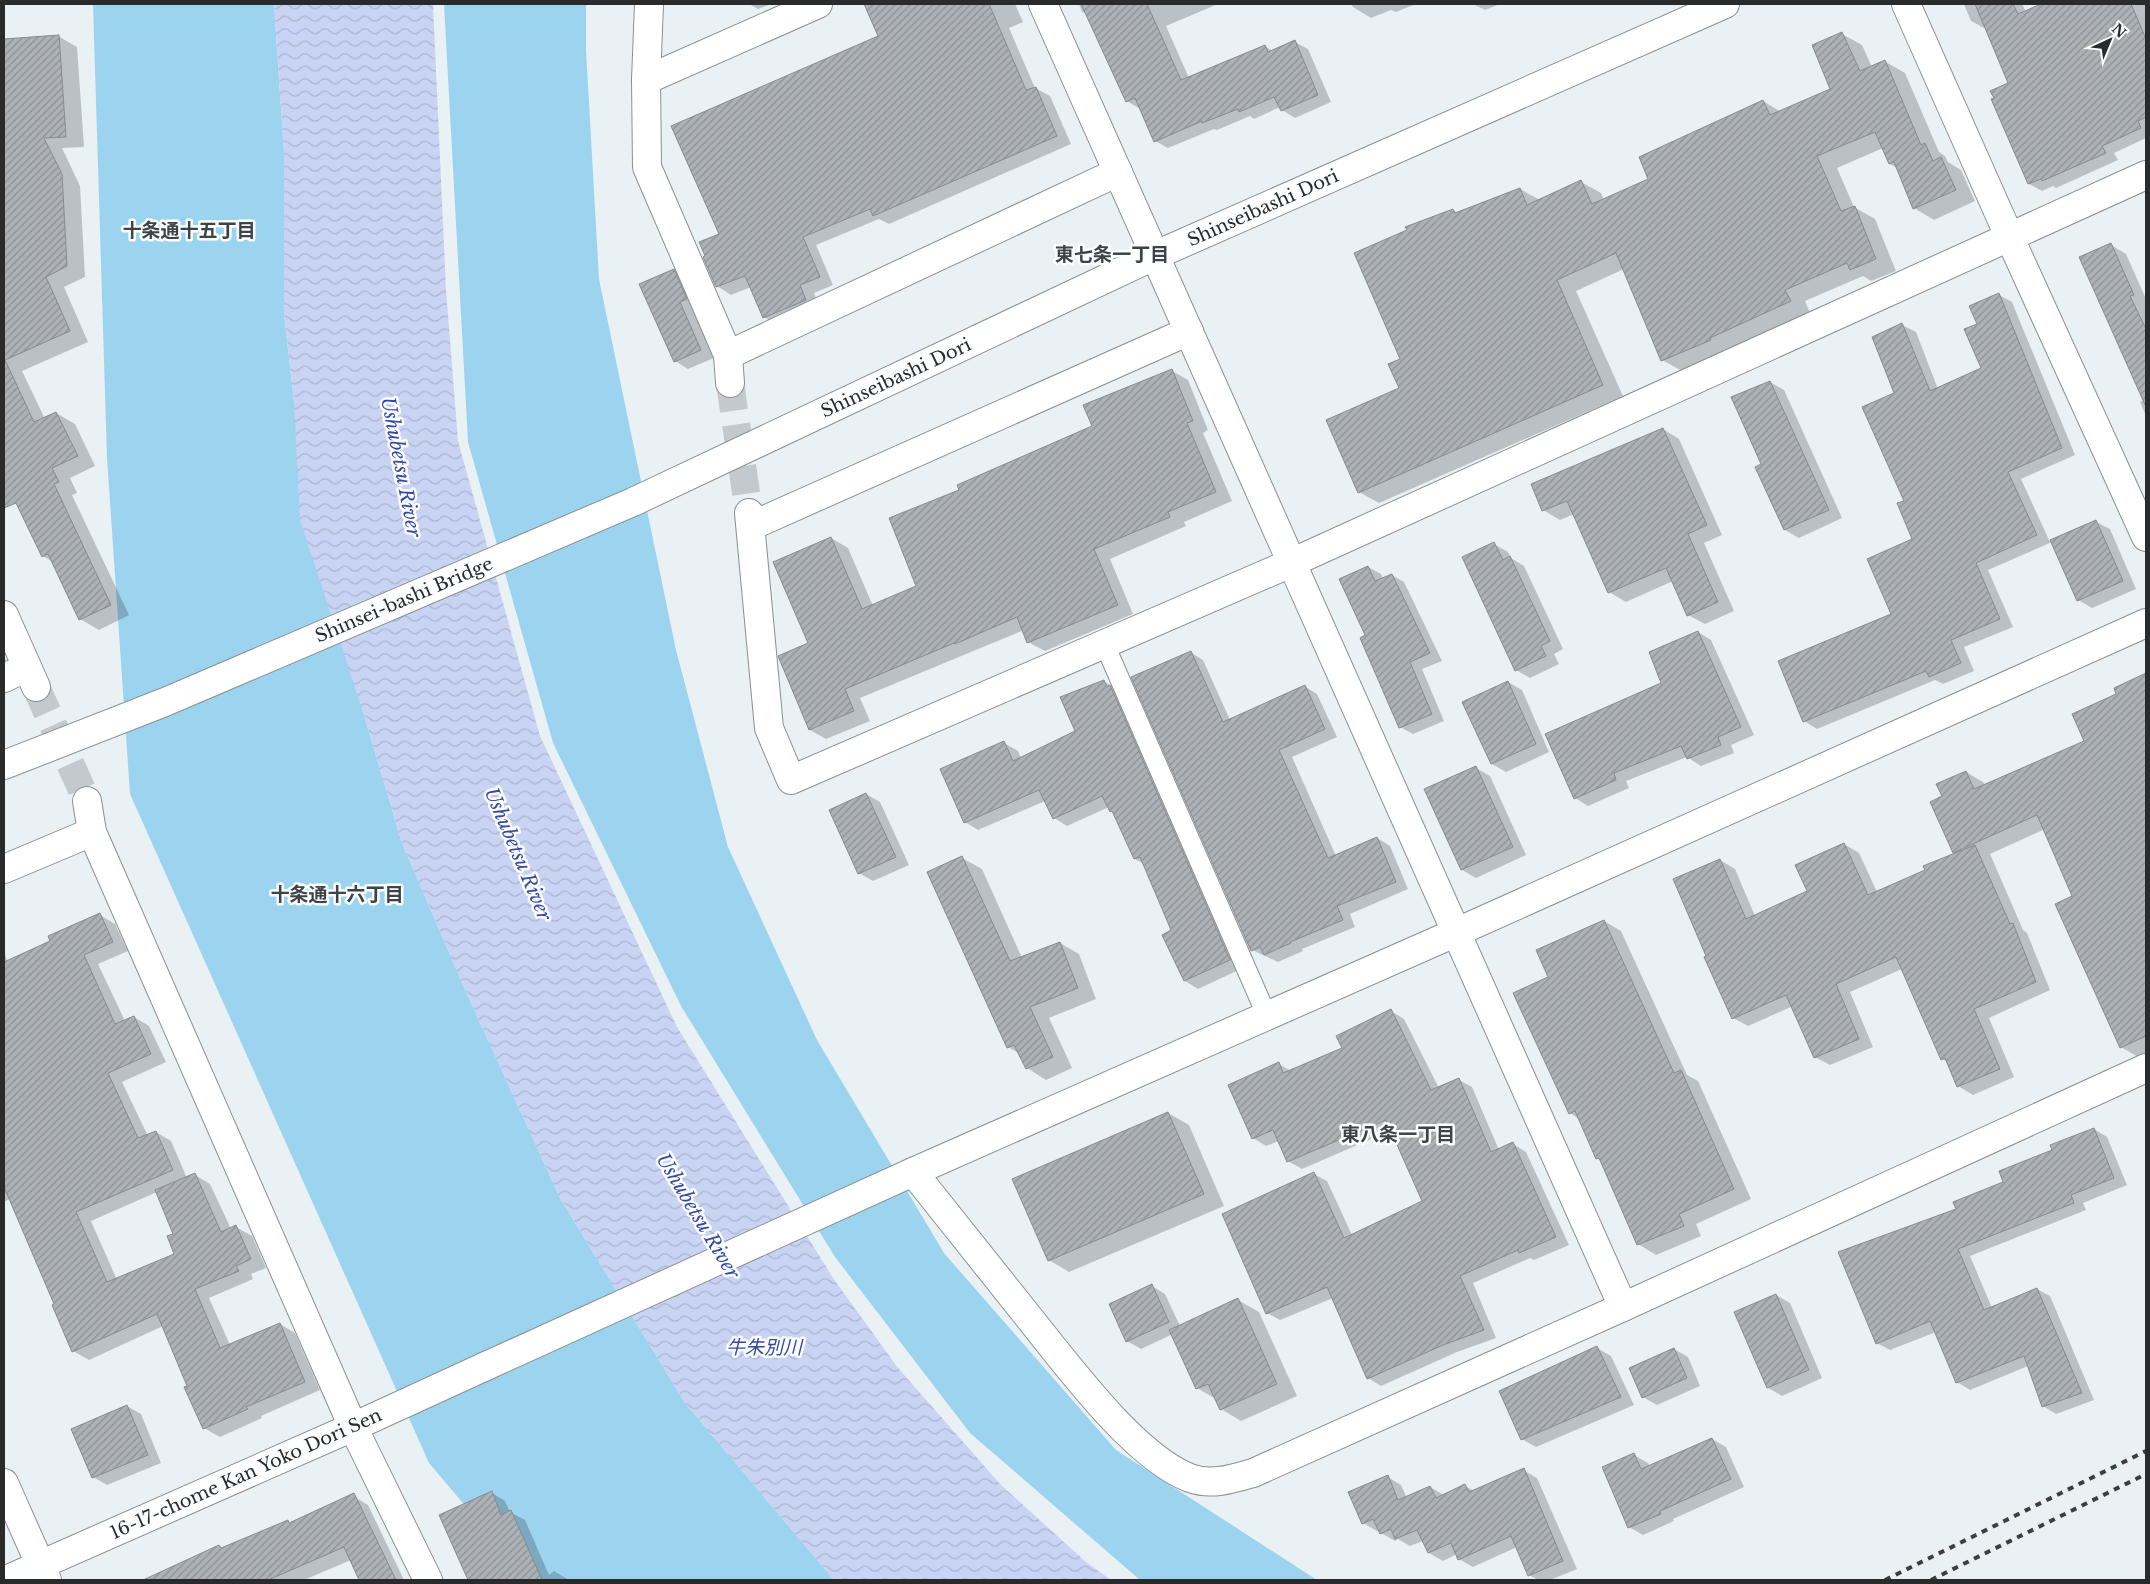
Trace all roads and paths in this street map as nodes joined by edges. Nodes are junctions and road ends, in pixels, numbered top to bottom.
1 (649, 4) edge
2 (818, 4) edge
3 (1044, 4) edge
4 (1725, 4) edge
5 (1906, 4) edge
6 (646, 80) junction
7 (1118, 172) junction
8 (2146, 175) edge
9 (2009, 236) junction
10 (1156, 255) junction
11 (1189, 331) junction
12 (728, 355) junction
13 (730, 383) tunnel mouth
14 (638, 500) joint
15 (2146, 537) edge
16 (1291, 563) junction
17 (4, 615) edge
18 (2146, 623) edge
19 (1104, 643) junction
20 (22, 677) tunnel mouth
21 (165, 702) junction
22 (4, 765) edge
23 (4, 782) edge
24 (87, 801) tunnel mouth
25 (92, 832) junction
26 (4, 869) edge
27 (1457, 932) junction
28 (1267, 1016) junction
29 (2146, 1068) edge
30 (914, 1172) junction
31 (1623, 1307) junction
32 (353, 1427) junction
33 (4, 1483) edge
34 (44, 1573) edge
35 (6, 1580) edge
36 (428, 1580) edge

1 - 6 street
2 - 6 street
3 - 7 street
4 - 10 street, Shinseibashi Dori
5 - 9 street
6 - 12 street
7 - 10 street
7 - 12 street
8 - 9 street
9 - 15 street
9 - 16 street
10 - 11 street
10 - 14 street, Shinseibashi Dori
11 - 16 street
11 - 19 street
12 - 13 street
14 - 21 street, Shinsei-bashi Bridge
16 - 19 street
16 - 27 street
17 - 20 street
18 - 27 street, 16-17-chome Kan Yoko Dori Sen
19 - 28 lane
21 - 22 street
21 - 23 street
24 - 25 street
25 - 26 street
25 - 32 street
27 - 28 street, 16-17-chome Kan Yoko Dori Sen
27 - 31 street
28 - 30 street, 16-17-chome Kan Yoko Dori Sen
29 - 31 street
30 - 31 street
30 - 32 street, 16-17-chome Kan Yoko Dori Sen
32 - 34 street, 16-17-chome Kan Yoko Dori Sen
32 - 36 street
33 - 34 street
34 - 35 street, 16-17-chome Kan Yoko Dori Sen

